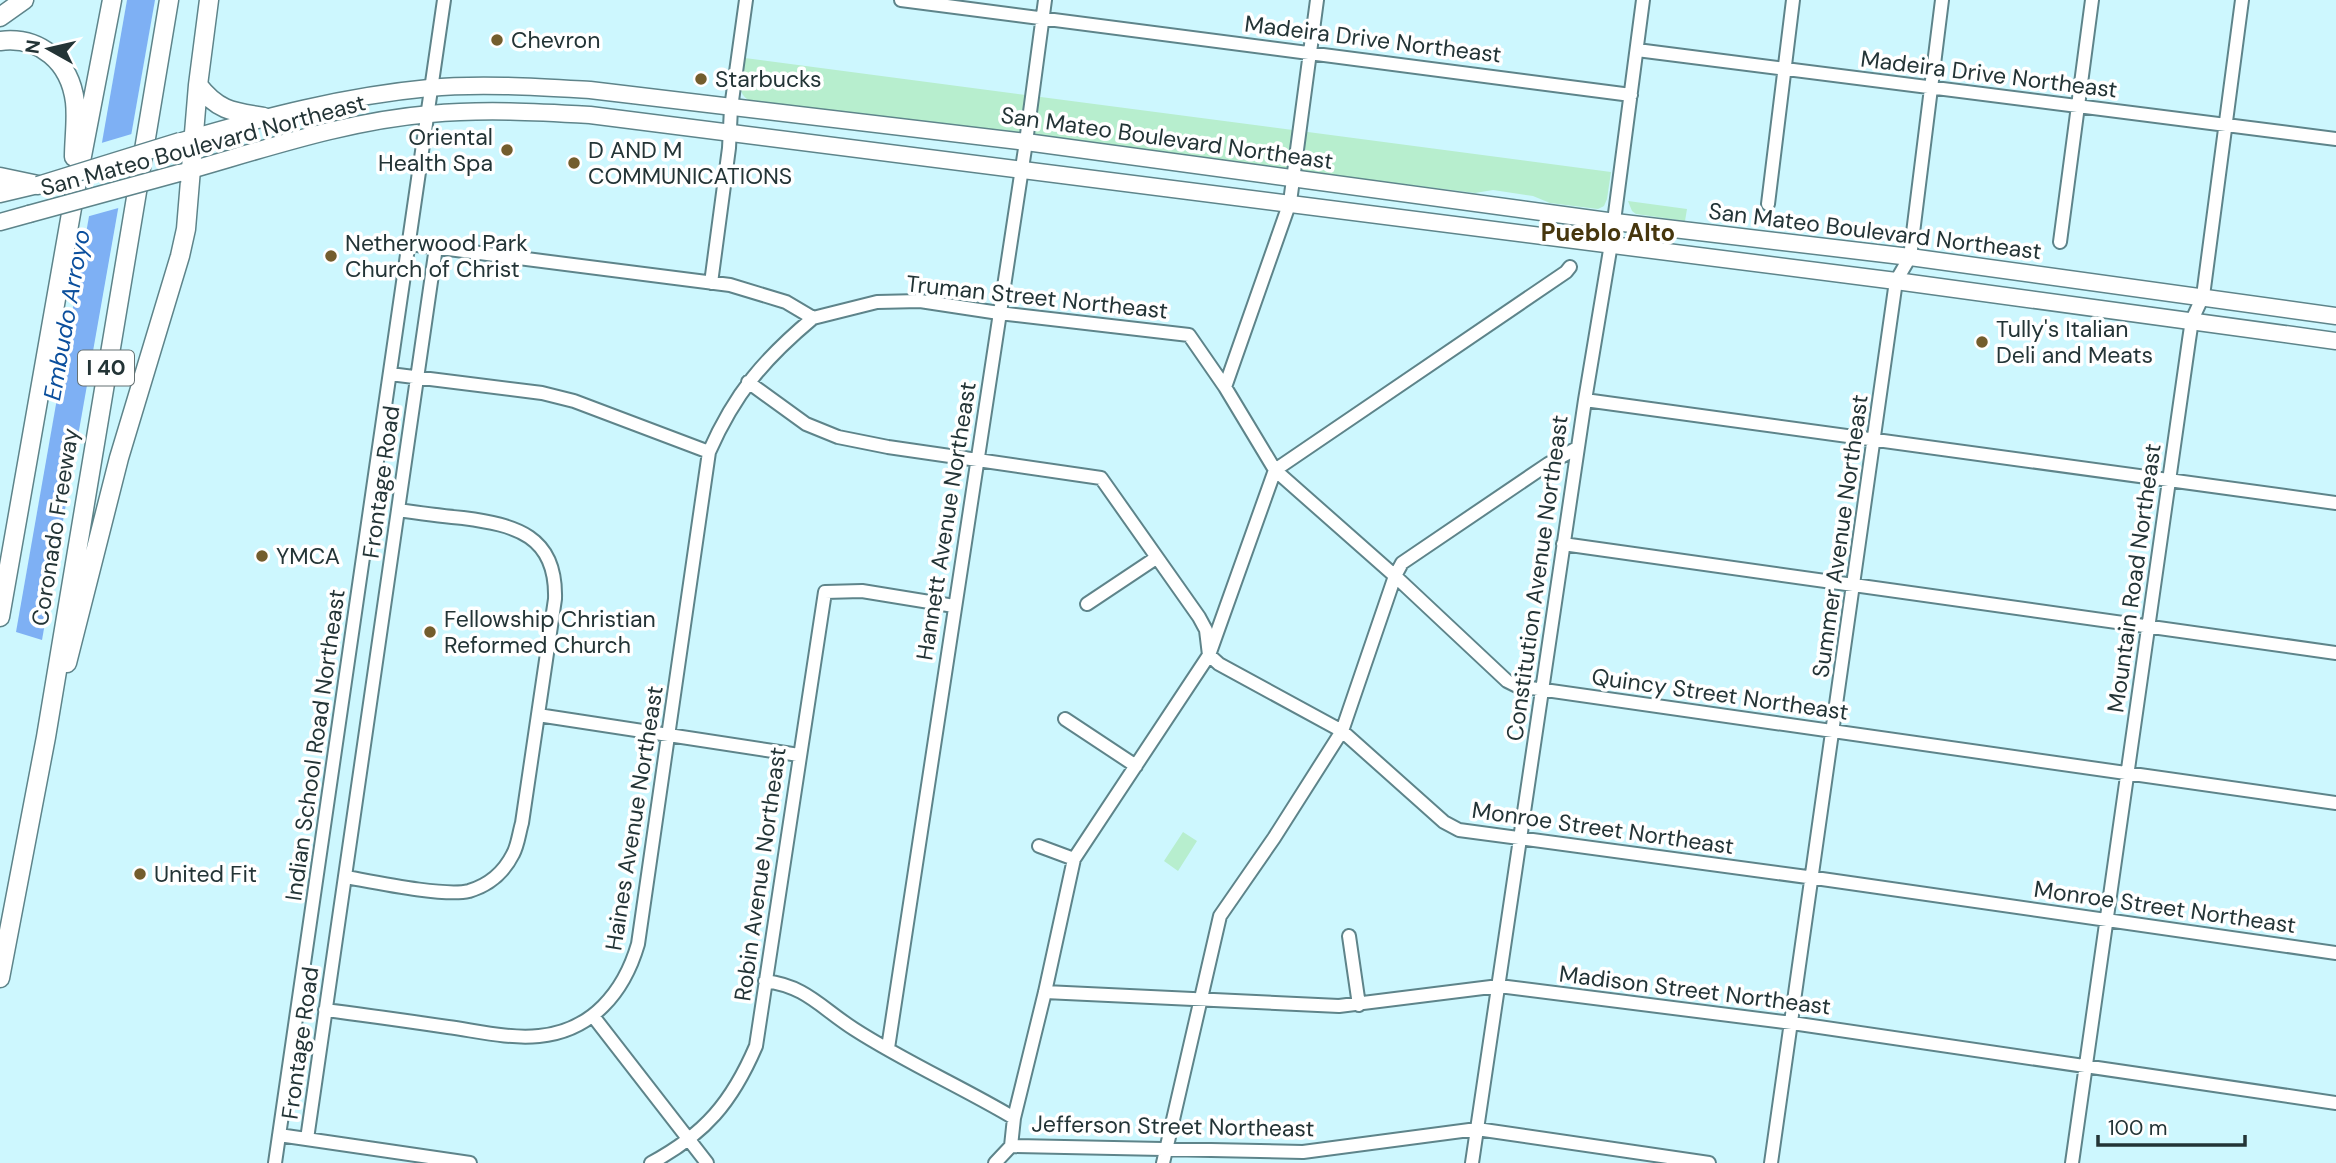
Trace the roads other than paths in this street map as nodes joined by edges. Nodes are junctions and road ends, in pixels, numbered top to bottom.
1 (24, 0) edge
2 (112, 0) edge
3 (169, 0) edge
4 (209, 0) edge
5 (444, 0) edge
6 (746, 0) edge
7 (901, 0) edge
8 (1045, 0) edge
9 (1317, 0) edge
10 (1643, 0) edge
11 (1793, 0) edge
12 (1942, 0) edge
13 (2092, 0) edge
14 (2242, 0) edge
15 (0, 17) edge
16 (1043, 18) junction
17 (0, 40) edge
18 (1637, 50) junction
19 (1311, 52) junction
20 (1784, 69) junction
21 (198, 85) junction
22 (432, 87) junction
23 (1931, 88) junction
24 (1631, 95) junction
25 (2079, 106) junction
26 (731, 108) junction
27 (428, 114) junction
28 (264, 117) junction
29 (2226, 125) junction
30 (731, 134) junction
31 (187, 139) junction
32 (2336, 139) edge
33 (1026, 142) junction
34 (1021, 168) junction
35 (185, 172) junction
36 (0, 177) edge
37 (1293, 178) junction
38 (38, 185) junction
39 (0, 194) edge
40 (1290, 202) junction
41 (1768, 204) dead end
42 (72, 208) junction
43 (0, 222) edge
44 (1615, 222) junction
45 (2060, 242) dead end
46 (409, 244) junction
47 (1611, 244) junction
48 (436, 247) junction
49 (1910, 257) junction
50 (1570, 267) dead end
51 (1896, 281) junction
52 (711, 283) junction
53 (2203, 296) junction
54 (999, 313) junction
55 (2336, 316) edge
56 (813, 318) junction
57 (2192, 320) junction
58 (2336, 341) edge
59 (390, 374) junction
60 (417, 379) junction
61 (748, 382) junction
62 (1225, 387) junction
63 (1585, 400) junction
64 (1875, 438) junction
65 (1577, 448) junction
66 (709, 452) junction
67 (978, 458) junction
68 (1275, 470) junction
69 (2168, 480) junction
70 (2336, 503) edge
71 (398, 510) junction
72 (1563, 544) junction
73 (1156, 558) junction
74 (1395, 576) junction
75 (1854, 584) junction
76 (1087, 604) dead end
77 (954, 606) junction
78 (0, 617) edge
79 (2148, 626) junction
80 (2336, 653) edge
81 (1209, 655) junction
82 (1541, 691) junction
83 (538, 715) junction
84 (1065, 719) dead end
85 (1342, 731) junction
86 (1833, 731) junction
87 (669, 734) junction
88 (46, 737) junction
89 (799, 755) junction
90 (1136, 766) junction
91 (2127, 774) junction
92 (2336, 803) edge
93 (1521, 838) junction
94 (1040, 846) dead end
95 (1074, 859) junction
96 (346, 877) junction
97 (1812, 878) junction
98 (2107, 920) junction
99 (1349, 936) dead end
100 (2336, 953) edge
101 (0, 978) edge
102 (765, 981) junction
103 (1499, 986) junction
104 (1045, 992) junction
105 (1200, 1000) junction
106 (1359, 1004) junction
107 (325, 1010) junction
108 (593, 1016) junction
109 (1792, 1023) junction
110 (888, 1048) junction
111 (2085, 1067) junction
112 (2336, 1103) edge
113 (1014, 1118) junction
114 (1477, 1129) junction
115 (279, 1135) junction
116 (307, 1139) junction
117 (689, 1141) junction
118 (1010, 1146) junction
119 (1164, 1156) edge
120 (275, 1163) edge
121 (471, 1163) edge
122 (650, 1163) edge
123 (707, 1163) edge
124 (995, 1163) edge
125 (1472, 1163) edge
126 (1709, 1163) edge
127 (1771, 1163) edge
128 (2072, 1163) edge

1 - 15 highway
2 - 42 highway, Coronado Freeway / I 40
3 - 88 highway, Coronado Freeway / I 40
4 - 21 highway
5 - 22 street, Indian School Road Northeast
6 - 26 street
7 - 16 street, Madeira Drive Northeast
8 - 16 street, Hannett Avenue Northeast
9 - 19 street
10 - 18 street, Constitution Avenue Northeast
11 - 20 street
12 - 23 street, Summer Avenue Northeast
13 - 25 street
14 - 29 street, Mountain Road Northeast
16 - 19 street, Madeira Drive Northeast
16 - 33 street, Hannett Avenue Northeast
17 - 42 highway
18 - 20 street, Madeira Drive Northeast
18 - 24 street, Constitution Avenue Northeast
19 - 24 street, Madeira Drive Northeast
19 - 37 street
20 - 23 street, Madeira Drive Northeast
20 - 41 street
21 - 28 highway
21 - 31 highway
22 - 26 main road, San Mateo Boulevard Northeast
22 - 27 street, Indian School Road Northeast
22 - 28 main road, San Mateo Boulevard Northeast
23 - 25 street, Madeira Drive Northeast
23 - 49 street, Summer Avenue Northeast
24 - 44 street, Constitution Avenue Northeast
25 - 29 street, Madeira Drive Northeast
25 - 45 street
26 - 30 street
26 - 33 main road, San Mateo Boulevard Northeast
27 - 30 main road, San Mateo Boulevard Northeast
27 - 35 main road, San Mateo Boulevard Northeast
27 - 46 street, Indian School Road Northeast
28 - 31 main road, San Mateo Boulevard Northeast
29 - 32 street, Madeira Drive Northeast
29 - 53 street, Mountain Road Northeast
30 - 34 main road, San Mateo Boulevard Northeast
30 - 52 street
31 - 35 highway
31 - 38 main road, San Mateo Boulevard Northeast, bridge
33 - 34 street, Hannett Avenue Northeast
33 - 37 main road, San Mateo Boulevard Northeast
34 - 40 main road, San Mateo Boulevard Northeast
34 - 54 street, Hannett Avenue Northeast
35 - 43 main road, San Mateo Boulevard Northeast, bridge
35 - 88 highway
36 - 38 highway
37 - 40 street
37 - 44 main road, San Mateo Boulevard Northeast
38 - 39 main road, San Mateo Boulevard Northeast
40 - 47 main road, San Mateo Boulevard Northeast
40 - 62 street
42 - 78 highway, Coronado Freeway / I 40
44 - 47 street, Constitution Avenue Northeast
44 - 49 main road, San Mateo Boulevard Northeast
46 - 48 street
46 - 59 street, Indian School Road Northeast
47 - 51 main road, San Mateo Boulevard Northeast
47 - 63 street, Constitution Avenue Northeast
48 - 52 street
48 - 60 street, Frontage Road
49 - 51 street, Summer Avenue Northeast
49 - 53 main road, San Mateo Boulevard Northeast
50 - 68 street
51 - 57 main road, San Mateo Boulevard Northeast
51 - 64 street, Summer Avenue Northeast
52 - 56 street
53 - 55 main road, San Mateo Boulevard Northeast
53 - 57 street, Mountain Road Northeast
54 - 56 street, Truman Street Northeast
54 - 62 street, Truman Street Northeast
54 - 67 street, Hannett Avenue Northeast
56 - 61 street, Haines Avenue Northeast
57 - 58 main road, San Mateo Boulevard Northeast
57 - 69 street, Mountain Road Northeast
59 - 60 street
59 - 115 street, Indian School Road Northeast
60 - 66 street
60 - 71 street, Frontage Road
61 - 66 street, Haines Avenue Northeast
61 - 67 street
62 - 68 street, Quincy Street Northeast
63 - 64 street
63 - 65 street, Constitution Avenue Northeast
64 - 69 street
64 - 75 street, Summer Avenue Northeast
65 - 72 street, Constitution Avenue Northeast
65 - 74 street
66 - 87 street, Haines Avenue Northeast
67 - 73 street
67 - 77 street, Hannett Avenue Northeast
68 - 74 street, Quincy Street Northeast
68 - 81 street
69 - 70 street
69 - 79 street, Mountain Road Northeast
71 - 83 street
71 - 96 street, Frontage Road
72 - 75 street
72 - 82 street, Constitution Avenue Northeast
73 - 76 street
73 - 81 street
74 - 82 street, Quincy Street Northeast
74 - 85 street
75 - 79 street
75 - 86 street, Summer Avenue Northeast
77 - 89 street, Robin Avenue Northeast
77 - 110 street, Hannett Avenue Northeast
79 - 80 street
79 - 91 street, Mountain Road Northeast
81 - 85 street, Monroe Street Northeast
81 - 90 street
82 - 86 street, Quincy Street Northeast
82 - 93 street, Constitution Avenue Northeast
83 - 87 street
83 - 96 street
84 - 90 street
85 - 93 street, Monroe Street Northeast
85 - 105 street
86 - 91 street, Quincy Street Northeast
86 - 97 street, Summer Avenue Northeast
87 - 89 street
87 - 108 street, Haines Avenue Northeast
88 - 101 highway, Coronado Freeway / I 40
89 - 102 street, Robin Avenue Northeast
90 - 95 street
91 - 92 street, Quincy Street Northeast
91 - 98 street, Mountain Road Northeast
93 - 97 street, Monroe Street Northeast
93 - 103 street, Constitution Avenue Northeast
94 - 95 street
95 - 104 street
96 - 107 street, Frontage Road
97 - 98 street, Monroe Street Northeast
97 - 109 street, Summer Avenue Northeast
98 - 100 street, Monroe Street Northeast
98 - 111 street, Mountain Road Northeast
99 - 106 street
102 - 110 street, Jefferson Street Northeast
102 - 117 street, Robin Avenue Northeast
103 - 106 street, Madison Street Northeast
103 - 109 street, Madison Street Northeast
103 - 114 street, Constitution Avenue Northeast
104 - 105 street, Madison Street Northeast
104 - 113 street
105 - 106 street, Madison Street Northeast
105 - 119 street
107 - 108 street
107 - 116 street, Frontage Road
108 - 117 street
109 - 111 street, Madison Street Northeast
109 - 127 street, Summer Avenue Northeast
110 - 113 street, Jefferson Street Northeast
111 - 112 street, Madison Street Northeast
111 - 128 street, Mountain Road Northeast
113 - 118 street
114 - 119 street, Jefferson Street Northeast
114 - 125 street, Constitution Avenue Northeast
114 - 126 street, Jefferson Street Northeast
115 - 116 street
115 - 120 street, Indian School Road Northeast
116 - 121 street
117 - 122 street, Robin Avenue Northeast
117 - 123 street
118 - 119 street, Jefferson Street Northeast
118 - 124 street

